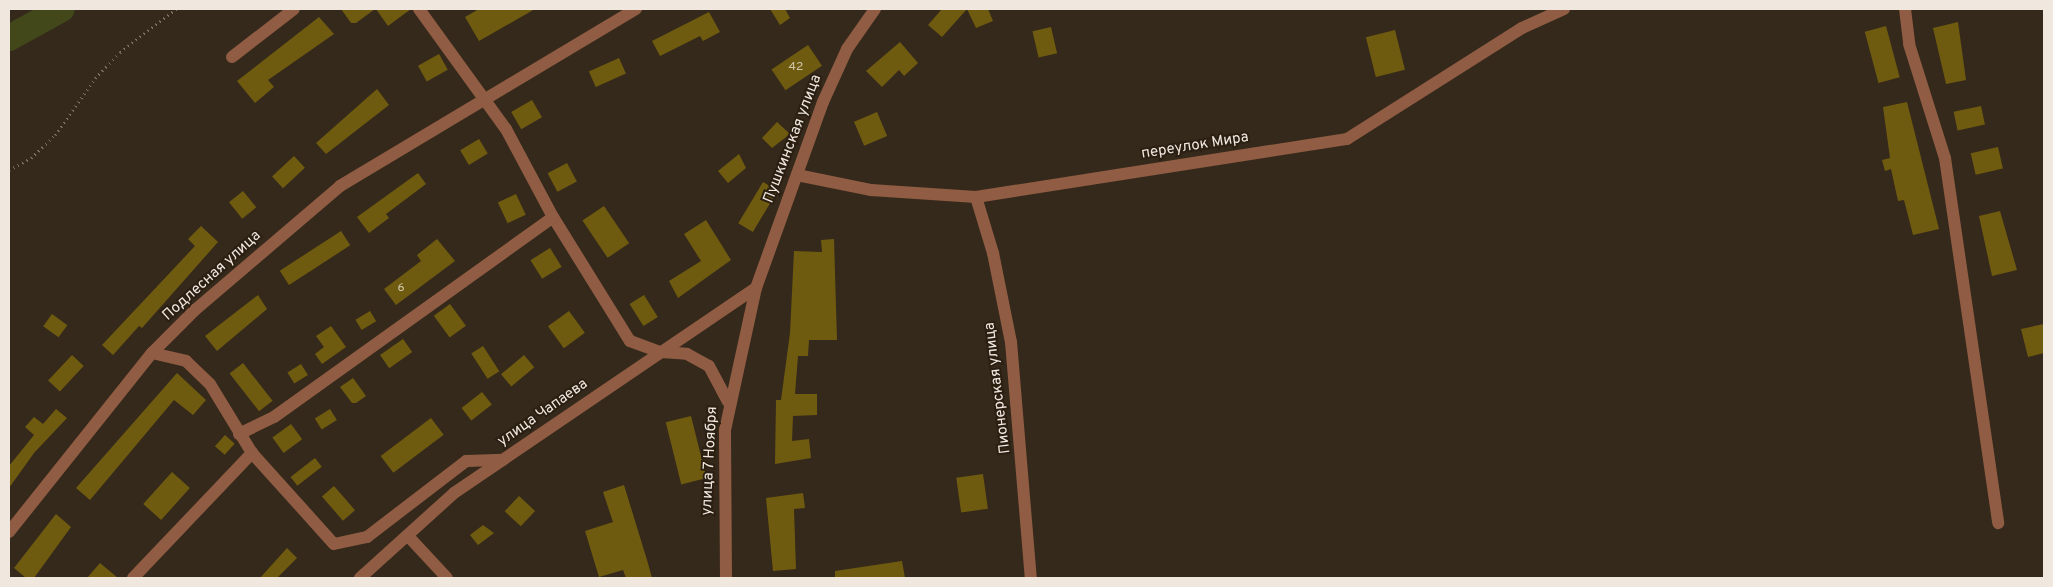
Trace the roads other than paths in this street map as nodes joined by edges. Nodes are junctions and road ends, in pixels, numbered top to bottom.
1 (294, 9) edge
2 (419, 9) edge
3 (636, 9) edge
4 (875, 9) edge
5 (1564, 9) edge
6 (1904, 9) edge
7 (232, 57) dead end
8 (484, 98) junction
9 (798, 175) junction
10 (976, 197) junction
11 (553, 218) junction
12 (756, 288) junction
13 (661, 352) junction
14 (152, 354) junction
15 (728, 401) junction
16 (239, 434) junction
17 (252, 453) junction
18 (504, 460) junction
19 (1998, 523) dead end
20 (9, 532) edge
21 (408, 536) junction
22 (133, 578) edge
23 (360, 578) edge
24 (447, 578) edge
25 (726, 578) edge
26 (1031, 578) edge

1 - 7 street
2 - 8 street
3 - 8 street, Подлесная улица
4 - 9 street, Пушкинская улица
5 - 10 street, переулок Мира
6 - 19 street
8 - 11 street
8 - 14 street, Подлесная улица
9 - 10 street, переулок Мира
9 - 12 street, Пушкинская улица
10 - 26 street, Пионерская улица
11 - 13 street
11 - 16 street
12 - 13 street, улица Чапаева
12 - 15 street, улица 7 Ноября
13 - 15 street
13 - 18 street, улица Чапаева
14 - 16 street
14 - 20 street, Подлесная улица
15 - 25 street, улица 7 Ноября
16 - 17 street
17 - 18 street
17 - 22 street
18 - 21 street, улица Чапаева
21 - 23 street, улица Чапаева
21 - 24 street

